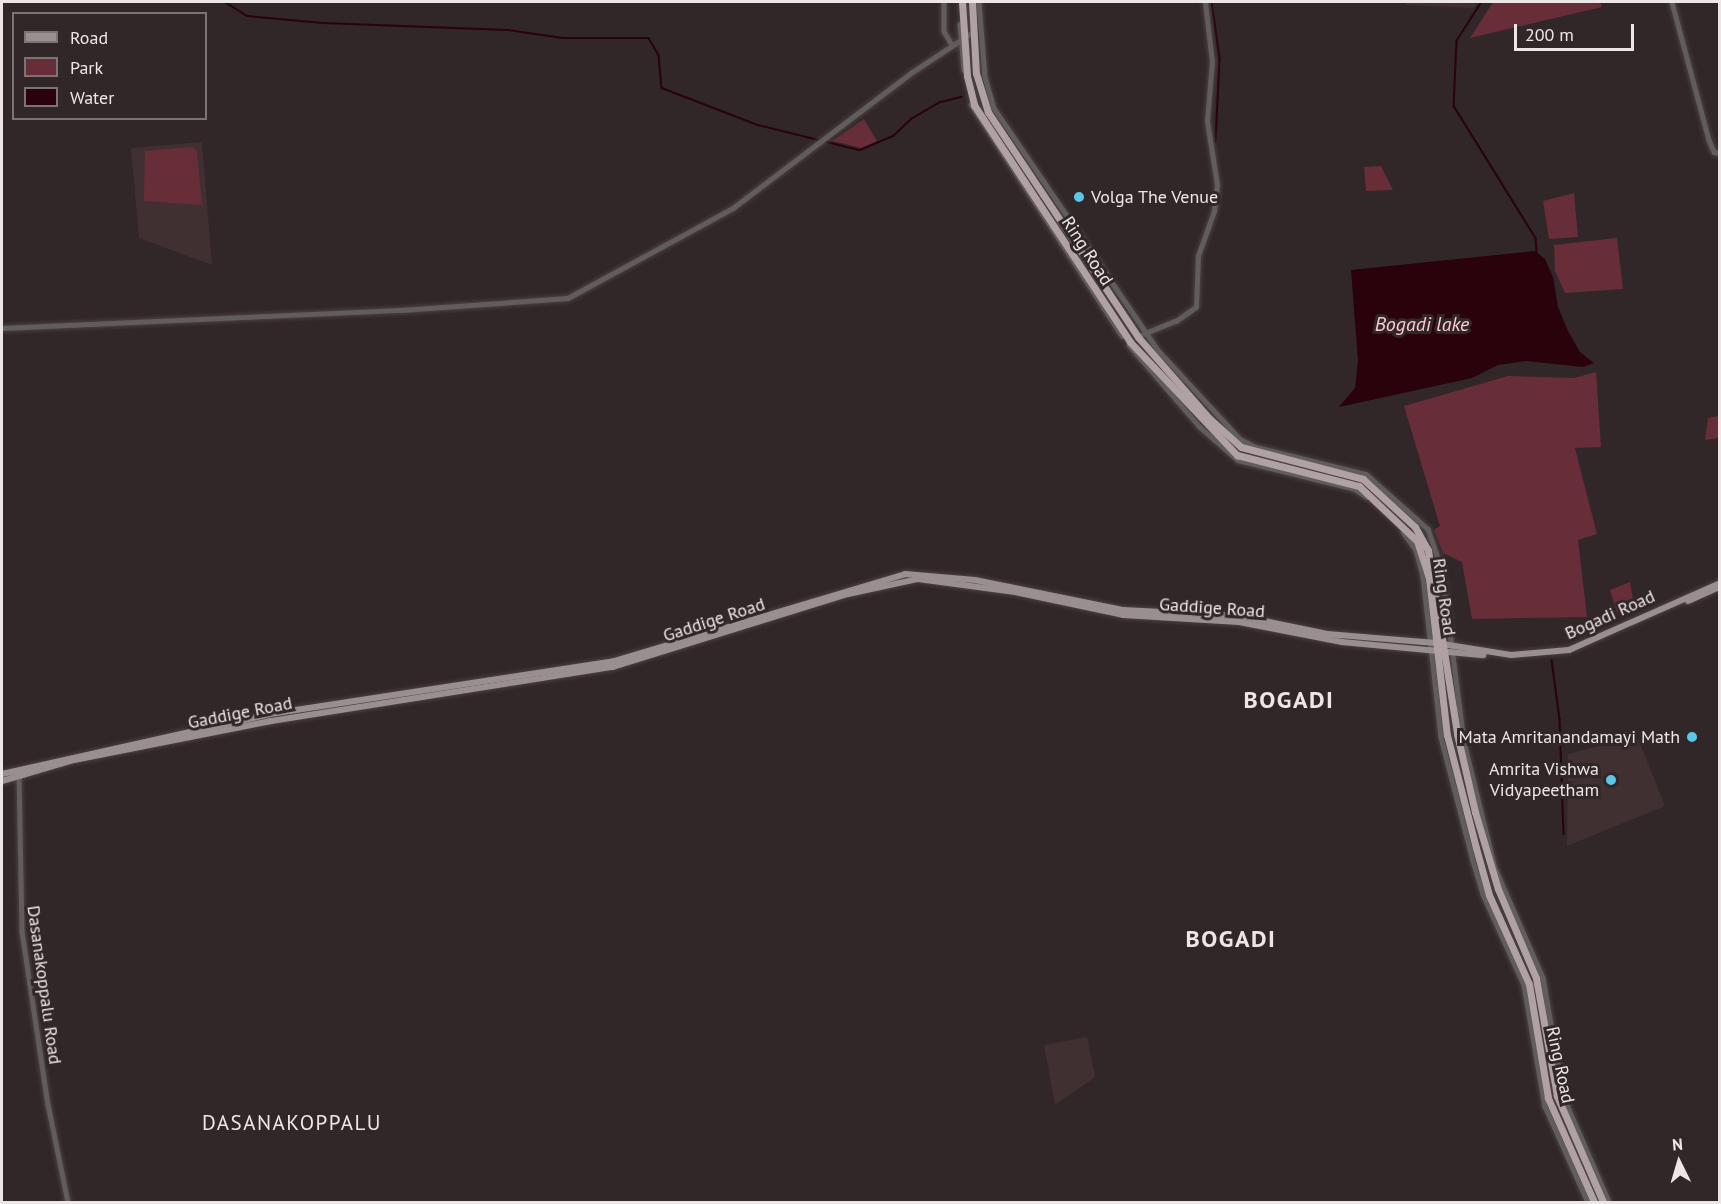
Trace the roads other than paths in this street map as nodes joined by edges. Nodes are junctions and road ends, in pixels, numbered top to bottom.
1 (944, 2) edge
2 (960, 2) edge
3 (972, 2) edge
4 (979, 2) edge
5 (1205, 2) edge
6 (1672, 2) edge
7 (973, 32) junction
8 (962, 41) junction
9 (952, 45) junction
10 (1719, 153) edge
11 (2, 328) edge
12 (1142, 335) junction
13 (1442, 570) junction
14 (1432, 573) junction
15 (1719, 583) edge
16 (1719, 588) edge
17 (1441, 648) junction
18 (1441, 716) junction
19 (19, 772) junction
20 (2, 774) edge
21 (1469, 776) junction
22 (2, 781) edge
23 (68, 1203) edge
24 (1588, 1203) edge
25 (1594, 1203) edge
26 (1603, 1203) edge
27 (1609, 1203) edge

1 - 9 street
2 - 8 highway, Ring Road
3 - 7 highway, Ring Road
4 - 12 street
5 - 12 street
6 - 10 street
7 - 8 street
7 - 12 highway, Ring Road
8 - 9 street
8 - 17 highway, Ring Road
9 - 11 street
12 - 13 street
12 - 14 highway, Ring Road
13 - 14 street
13 - 17 street
14 - 17 highway, Ring Road
15 - 17 main road, Bogadi Road
16 - 17 main road, Bogadi Road
17 - 18 highway, Ring Road
17 - 19 main road, Gaddige Road
17 - 21 highway, Ring Road
18 - 24 street
18 - 25 highway, Ring Road
19 - 20 main road, Gaddige Road
19 - 22 main road, Gaddige Road
19 - 23 street, Dasanakoppalu Road
21 - 26 highway, Ring Road
21 - 27 street

